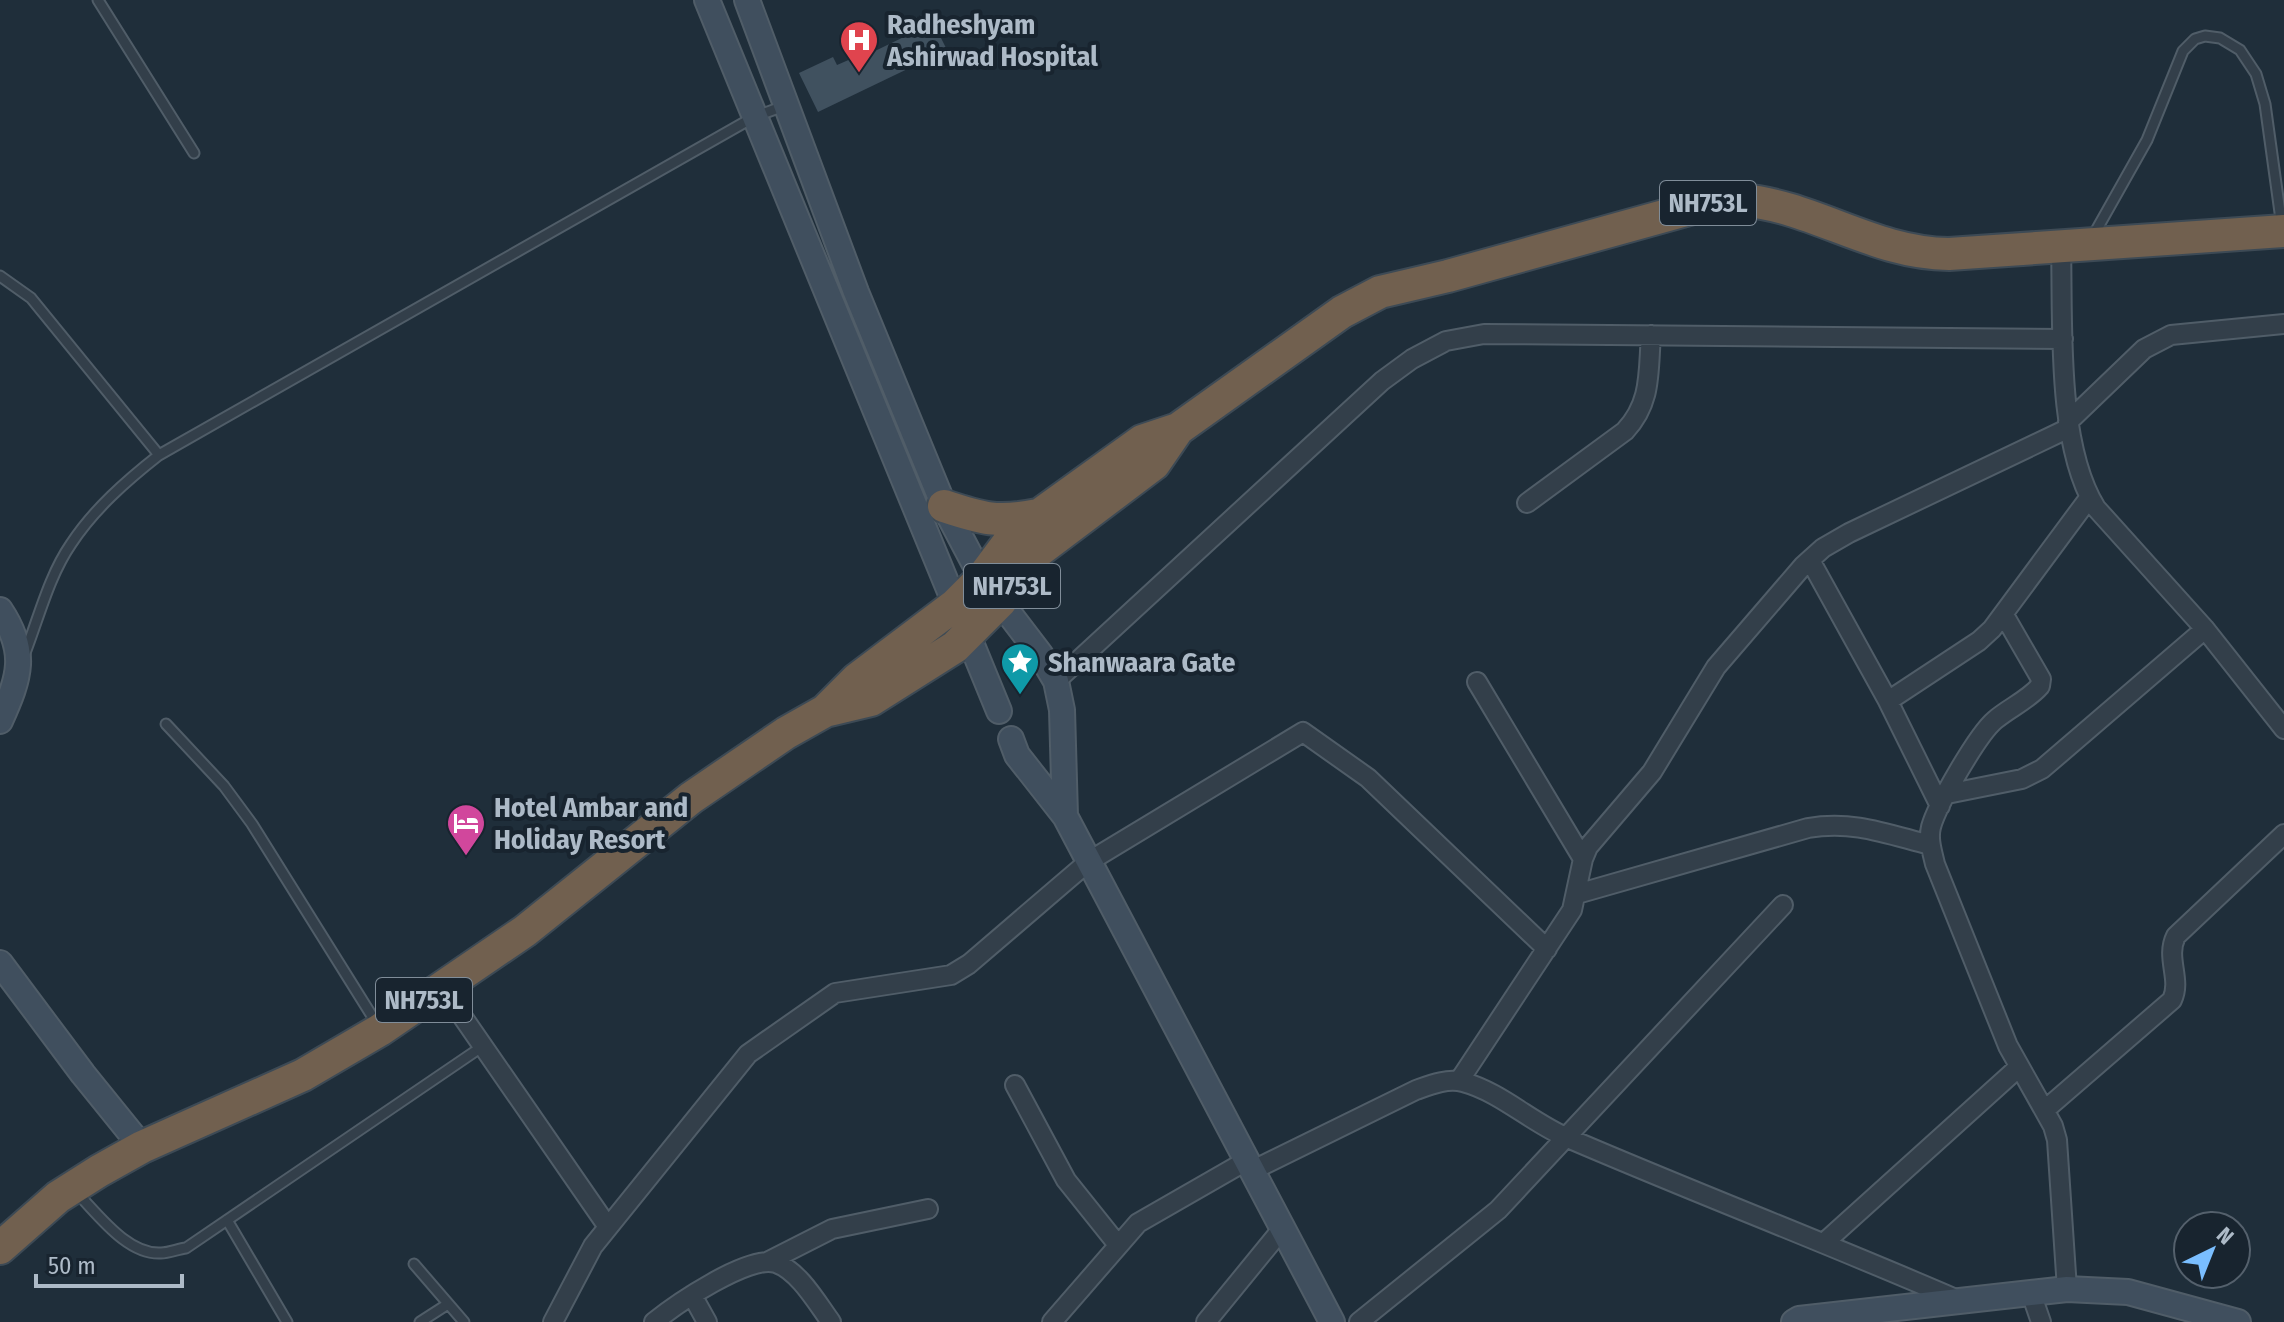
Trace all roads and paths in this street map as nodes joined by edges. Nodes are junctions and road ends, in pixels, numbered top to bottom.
1 (98, 0) edge
2 (707, 0) edge
3 (747, 0) edge
4 (786, 105) junction
5 (754, 117) junction
6 (194, 153) dead end
7 (2283, 231) edge
8 (2075, 244) junction
9 (0, 276) edge
10 (2284, 324) edge
11 (1651, 335) junction
12 (2063, 339) junction
13 (2068, 425) junction
14 (1178, 429) junction
15 (159, 455) junction
16 (2089, 498) junction
17 (1527, 503) dead end
18 (944, 506) junction
19 (1040, 515) junction
20 (1810, 560) junction
21 (991, 590) junction
22 (955, 605) junction
23 (0, 610) edge
24 (2004, 615) junction
25 (2205, 629) junction
26 (968, 635) junction
27 (19, 672) junction
28 (1056, 681) junction
29 (1477, 682) dead end
30 (1888, 701) junction
31 (825, 711) junction
32 (999, 711) dead end
33 (0, 721) edge
34 (166, 724) dead end
35 (2284, 729) edge
36 (1011, 739) dead end
37 (1944, 800) junction
38 (1065, 816) junction
39 (2284, 834) edge
40 (1930, 845) junction
41 (1583, 859) junction
42 (1088, 862) junction
43 (1577, 894) junction
44 (1783, 905) dead end
45 (1547, 949) junction
46 (0, 963) edge
47 (442, 987) junction
48 (380, 1030) junction
49 (483, 1046) junction
50 (2019, 1067) junction
51 (1459, 1081) junction
52 (1015, 1085) dead end
53 (2046, 1109) junction
54 (1566, 1138) junction
55 (142, 1147) junction
56 (1249, 1166) junction
57 (72, 1188) junction
58 (928, 1209) dead end
59 (227, 1220) junction
60 (608, 1227) junction
61 (1282, 1229) junction
62 (1825, 1242) junction
63 (1118, 1245) junction
64 (0, 1248) edge
65 (767, 1262) junction
66 (414, 1264) dead end
67 (2067, 1289) junction
68 (2031, 1293) junction
69 (692, 1295) junction
70 (1960, 1301) junction
71 (448, 1304) junction
72 (1798, 1321) edge
73 (287, 1322) edge
74 (420, 1322) edge
75 (464, 1322) edge
76 (553, 1322) edge
77 (654, 1322) edge
78 (707, 1322) edge
79 (831, 1322) edge
80 (1052, 1322) edge
81 (1206, 1322) edge
82 (1332, 1322) edge
83 (1359, 1322) edge
84 (2041, 1322) edge
85 (2238, 1322) edge

1 - 6 lane
2 - 5 main road
3 - 4 main road
4 - 5 lane
4 - 18 main road
5 - 15 lane
5 - 22 main road
7 - 8 highway, NH753L
7 - 8 lane
8 - 12 street
8 - 14 highway, NH753L
9 - 15 lane
10 - 13 street
11 - 12 street
11 - 17 street
11 - 28 street
12 - 13 street
13 - 16 street
13 - 20 street
14 - 19 highway, NH753L
14 - 21 highway, NH753L
15 - 27 lane
16 - 24 street
16 - 25 street
18 - 19 highway
18 - 21 main road
19 - 21 highway, NH753L
20 - 30 street
20 - 41 street
21 - 22 highway, NH753L
21 - 26 highway, NH753L
21 - 28 main road
22 - 26 main road
22 - 31 highway, NH753L
23 - 27 main road
24 - 30 street
24 - 37 street
25 - 35 street
25 - 37 street
26 - 31 highway, NH753L
26 - 32 main road
27 - 33 main road
28 - 38 main road
29 - 41 street
30 - 37 street
31 - 47 highway, NH753L
34 - 48 lane
36 - 38 main road
37 - 40 street
38 - 42 main road
39 - 53 street
40 - 43 street
40 - 50 street
41 - 43 street
42 - 45 street
42 - 56 main road
42 - 60 street
43 - 45 street
44 - 54 street
45 - 51 street
46 - 55 main road
47 - 48 highway, NH753L
47 - 49 street
48 - 55 highway, NH753L
49 - 59 lane
49 - 60 street
50 - 53 street
50 - 62 street
51 - 54 street
51 - 56 street
52 - 63 street
53 - 67 street
54 - 62 street
54 - 83 street
55 - 57 highway, NH753L
56 - 61 main road
56 - 63 street
57 - 59 lane
57 - 64 highway, NH753L
58 - 65 street
59 - 73 lane
60 - 76 street
61 - 81 street
61 - 82 main road
62 - 70 street
63 - 80 street
65 - 69 street
65 - 79 street
66 - 71 lane
67 - 68 main road
67 - 85 main road
68 - 70 main road
68 - 84 street
69 - 77 street
69 - 78 street
70 - 72 main road
71 - 74 lane
71 - 75 lane

